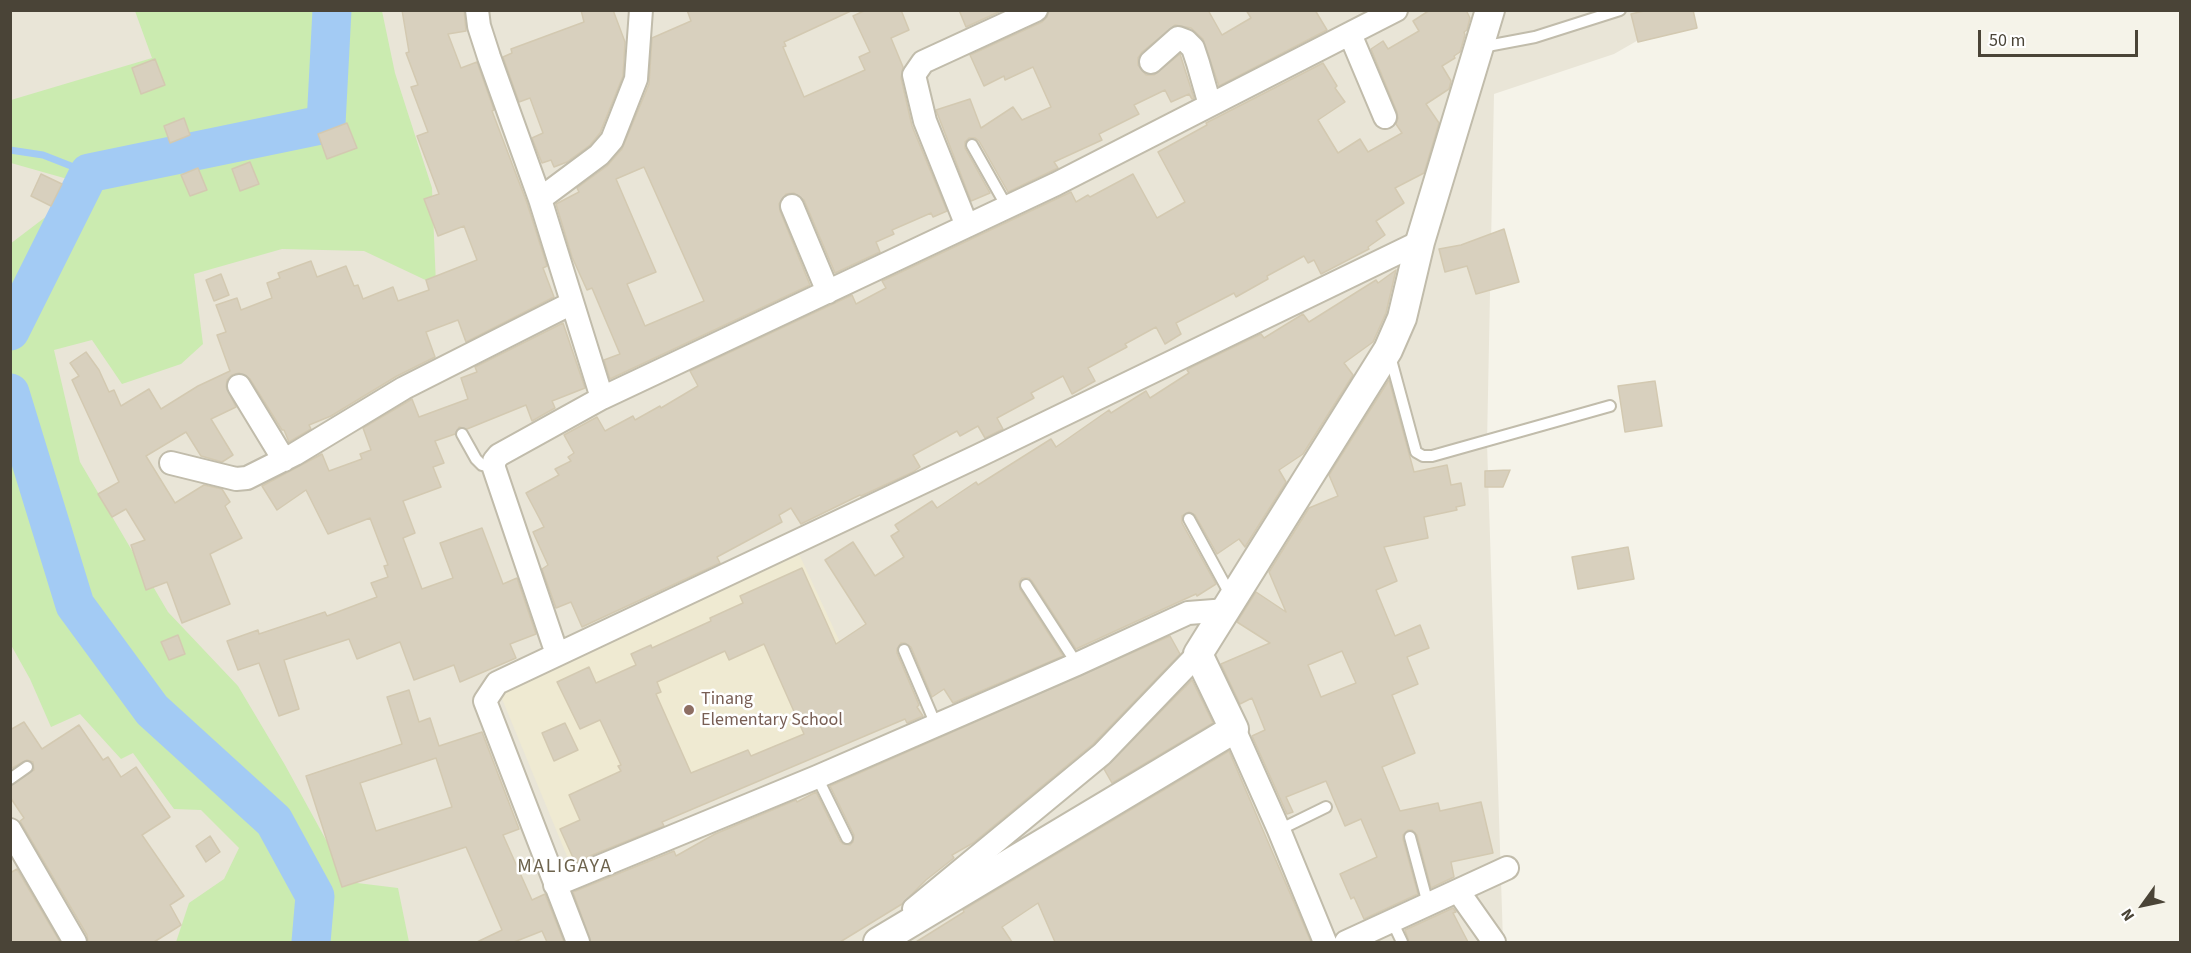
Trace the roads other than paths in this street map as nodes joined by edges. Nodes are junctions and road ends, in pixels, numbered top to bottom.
1 (477, 10) edge
2 (640, 10) edge
3 (1036, 10) edge
4 (1396, 10) edge
5 (1490, 10) edge
6 (1620, 10) edge
7 (1350, 34) junction
8 (1479, 48) junction
9 (1151, 62) dead end
10 (1210, 105) junction
11 (1385, 117) dead end
12 (972, 145) dead end
13 (540, 199) junction
14 (792, 206) dead end
15 (1007, 207) junction
16 (967, 226) junction
17 (1420, 242) junction
18 (828, 292) junction
19 (572, 303) junction
20 (1388, 350) junction
21 (239, 386) dead end
22 (602, 398) junction
23 (1610, 405) dead end
24 (462, 434) dead end
25 (284, 460) junction
26 (171, 463) dead end
27 (494, 468) junction
28 (1189, 519) dead end
29 (1026, 585) dead end
30 (1230, 605) junction
31 (904, 650) dead end
32 (557, 654) junction
33 (1198, 654) junction
34 (1077, 664) junction
35 (936, 725) junction
36 (1234, 729) junction
37 (27, 768) dead end
38 (817, 777) junction
39 (10, 779) edge
40 (1326, 807) dead end
41 (10, 830) edge
42 (1280, 830) junction
43 (1410, 837) dead end
44 (848, 838) dead end
45 (1507, 868) dead end
46 (555, 885) junction
47 (1458, 891) junction
48 (1428, 904) junction
49 (1392, 921) junction
50 (75, 942) edge
51 (578, 942) edge
52 (875, 942) edge
53 (1325, 942) edge
54 (1346, 942) edge
55 (1402, 942) edge
56 (1494, 942) edge

1 - 13 street
2 - 13 street
3 - 16 street
4 - 7 street
5 - 8 street
6 - 8 lane
7 - 10 street
7 - 11 street
8 - 17 street
9 - 10 street
10 - 15 street
12 - 15 lane
13 - 19 street
14 - 18 street
15 - 16 street
16 - 18 street
17 - 20 street
17 - 32 street
18 - 22 street
19 - 22 street
19 - 25 street
20 - 23 lane
20 - 30 street
21 - 25 street
22 - 27 street
24 - 27 lane
25 - 26 street
27 - 32 street
28 - 30 lane
29 - 34 lane
30 - 33 street
30 - 34 street
31 - 35 lane
32 - 46 street
33 - 36 street
33 - 52 street
34 - 35 street
35 - 38 street
36 - 42 street
36 - 52 street
37 - 39 lane
38 - 44 lane
38 - 46 street
40 - 42 lane
41 - 50 street
42 - 53 street
43 - 48 lane
45 - 47 street
46 - 51 street
47 - 48 street
47 - 56 street
48 - 49 street
49 - 54 street
49 - 55 lane

